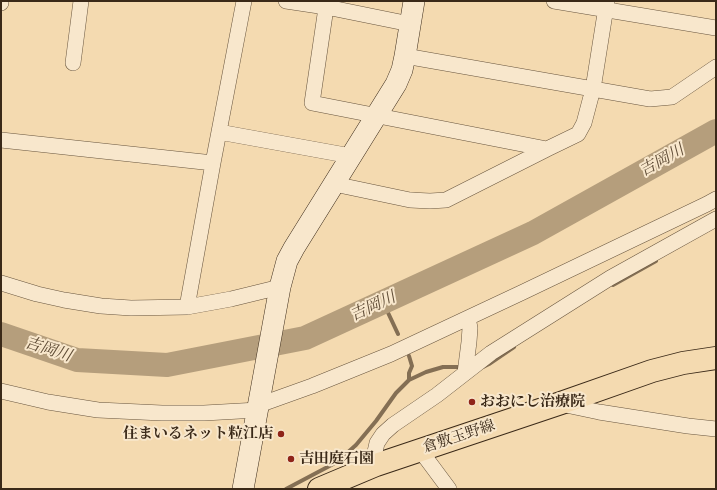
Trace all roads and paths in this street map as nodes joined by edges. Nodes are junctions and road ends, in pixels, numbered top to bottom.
1 (81, 1) edge
2 (244, 1) edge
3 (286, 1) edge
4 (414, 1) edge
5 (554, 1) edge
6 (327, 4) edge
7 (606, 5) edge
8 (410, 24) junction
9 (716, 28) edge
10 (405, 56) junction
11 (73, 63) dead end
12 (716, 67) edge
13 (593, 89) junction
14 (378, 115) junction
15 (219, 132) junction
16 (1, 140) edge
17 (547, 149) junction
18 (352, 156) junction
19 (213, 163) junction
20 (334, 184) junction
21 (716, 198) edge
22 (716, 219) edge
23 (1, 283) edge
24 (280, 287) junction
25 (187, 307) junction
26 (468, 318) junction
27 (716, 358) edge
28 (469, 367) junction
29 (1, 391) edge
30 (259, 402) junction
31 (561, 404) junction
32 (716, 429) edge
33 (420, 450) junction
34 (376, 465) junction
35 (332, 486) edge
36 (243, 489) edge
37 (449, 489) edge

1 - 11 street
2 - 15 street
3 - 6 street
4 - 8 street
5 - 7 street
6 - 8 street
6 - 14 street
7 - 9 street
7 - 13 street
8 - 10 street
10 - 13 street
10 - 14 street
12 - 13 street
13 - 17 street
14 - 17 street
14 - 18 street
15 - 18 street
15 - 19 street
16 - 19 street
17 - 20 street
18 - 20 street
19 - 25 street
20 - 24 street
21 - 26 street
22 - 28 street
23 - 25 street
24 - 25 street
24 - 30 street
26 - 28 street
26 - 30 street
27 - 31 main road, 倉敷玉野線
28 - 34 street
29 - 30 street
30 - 36 street
31 - 32 street
31 - 33 main road, 倉敷玉野線
33 - 34 main road, 倉敷玉野線
33 - 37 street
34 - 35 main road, 倉敷玉野線

